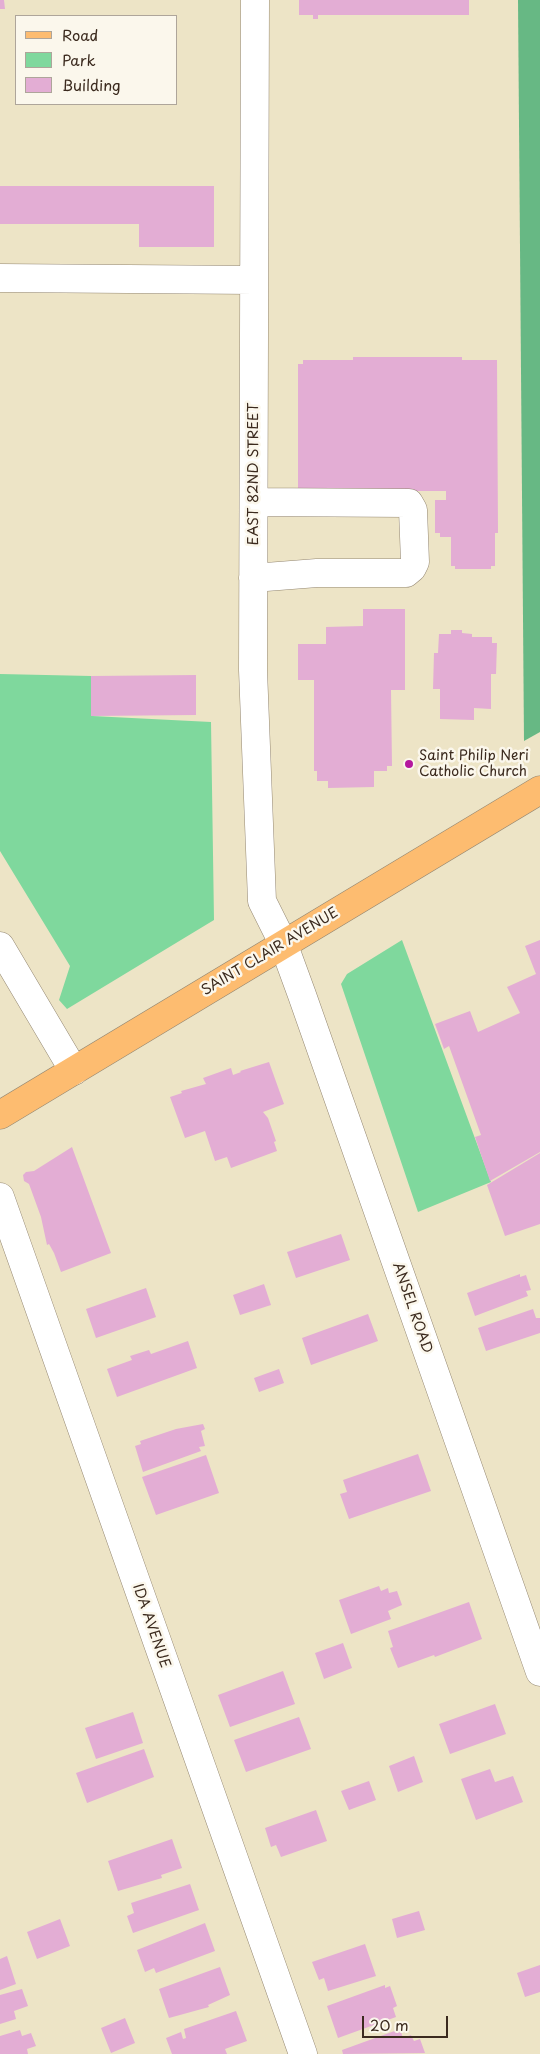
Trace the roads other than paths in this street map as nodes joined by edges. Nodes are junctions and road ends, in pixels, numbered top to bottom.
1 (255, 0) edge
2 (0, 278) edge
3 (254, 280) junction
4 (254, 502) junction
5 (253, 578) junction
6 (540, 790) edge
7 (283, 943) junction
8 (0, 946) edge
9 (74, 1070) junction
10 (0, 1115) edge
11 (0, 1198) edge
12 (540, 1672) edge
13 (302, 2054) edge

1 - 3 street, EAST 82ND STREET
2 - 3 street
3 - 4 street, EAST 82ND STREET
4 - 5 street, EAST 82ND STREET
4 - 5 street
5 - 7 street, EAST 82ND STREET
6 - 7 main road, SAINT CLAIR AVENUE
7 - 9 main road, SAINT CLAIR AVENUE
7 - 12 street, ANSEL ROAD
8 - 9 street
9 - 10 main road, SAINT CLAIR AVENUE
11 - 13 street, IDA AVENUE

